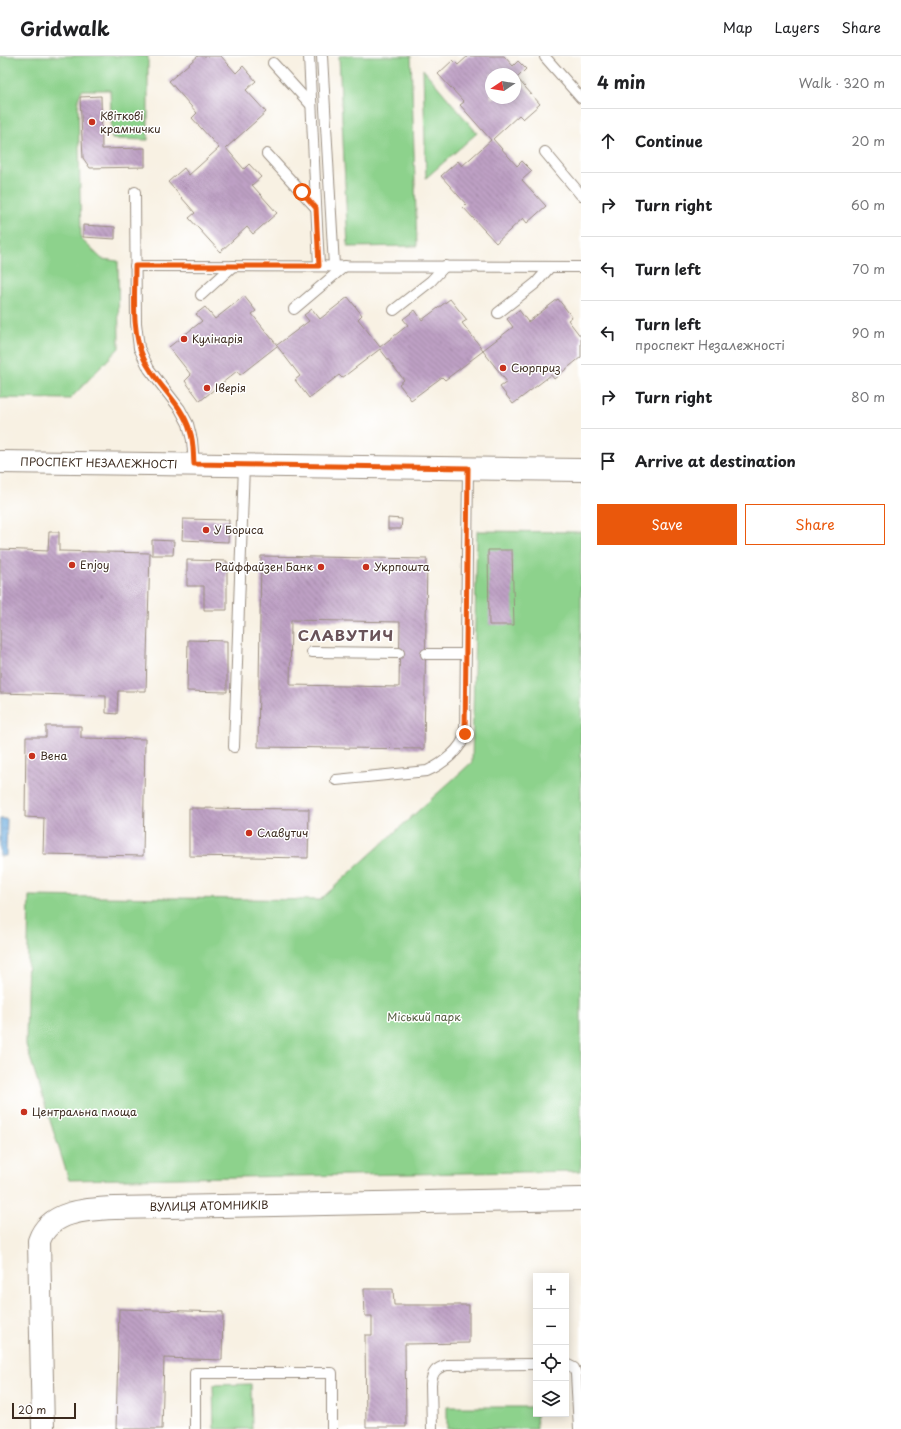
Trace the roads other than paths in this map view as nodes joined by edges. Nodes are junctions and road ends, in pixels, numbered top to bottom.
1 (309, 56) edge
2 (322, 56) edge
3 (545, 57) edge
4 (273, 63) dead end
5 (581, 98) edge
6 (311, 105) junction
7 (545, 152) dead end
8 (267, 154) dead end
9 (135, 192) dead end
10 (581, 194) edge
11 (316, 208) junction
12 (135, 266) junction
13 (232, 266) junction
14 (319, 266) junction
15 (334, 266) junction
16 (345, 266) junction
17 (444, 266) junction
18 (550, 267) junction
19 (581, 267) edge
20 (201, 295) dead end
21 (294, 308) dead end
22 (394, 310) dead end
23 (498, 313) dead end
24 (0, 462) edge
25 (194, 464) junction
26 (244, 465) junction
27 (468, 468) junction
28 (581, 470) edge
29 (312, 652) dead end
30 (400, 653) dead end
31 (426, 654) dead end
32 (466, 654) junction
33 (234, 747) dead end
34 (336, 780) dead end
35 (581, 1199) edge
36 (533, 1364) edge
37 (569, 1366) edge
38 (43, 1429) edge
39 (195, 1429) edge
40 (332, 1429) edge
41 (432, 1429) edge
42 (578, 1429) edge

1 - 6 lane
2 - 15 lane
3 - 5 lane
4 - 6 lane
6 - 11 lane
7 - 10 lane
8 - 11 lane
9 - 12 lane
11 - 14 lane
12 - 13 lane
12 - 25 lane
13 - 14 lane
13 - 20 lane
14 - 15 lane
15 - 16 lane
16 - 17 lane
16 - 21 lane
17 - 18 lane
17 - 22 lane
18 - 19 lane
18 - 23 lane
24 - 25 street, ПРОСПЕКТ НЕЗАЛЕЖНОСТІ
25 - 26 street, ПРОСПЕКТ НЕЗАЛЕЖНОСТІ
26 - 27 street, ПРОСПЕКТ НЕЗАЛЕЖНОСТІ
26 - 33 lane
27 - 28 street, ПРОСПЕКТ НЕЗАЛЕЖНОСТІ
27 - 32 lane
29 - 30 lane
31 - 32 lane
32 - 34 lane
35 - 38 street, ВУЛИЦЯ АТОМНИКІВ
36 - 41 lane
37 - 42 lane
39 - 40 lane

